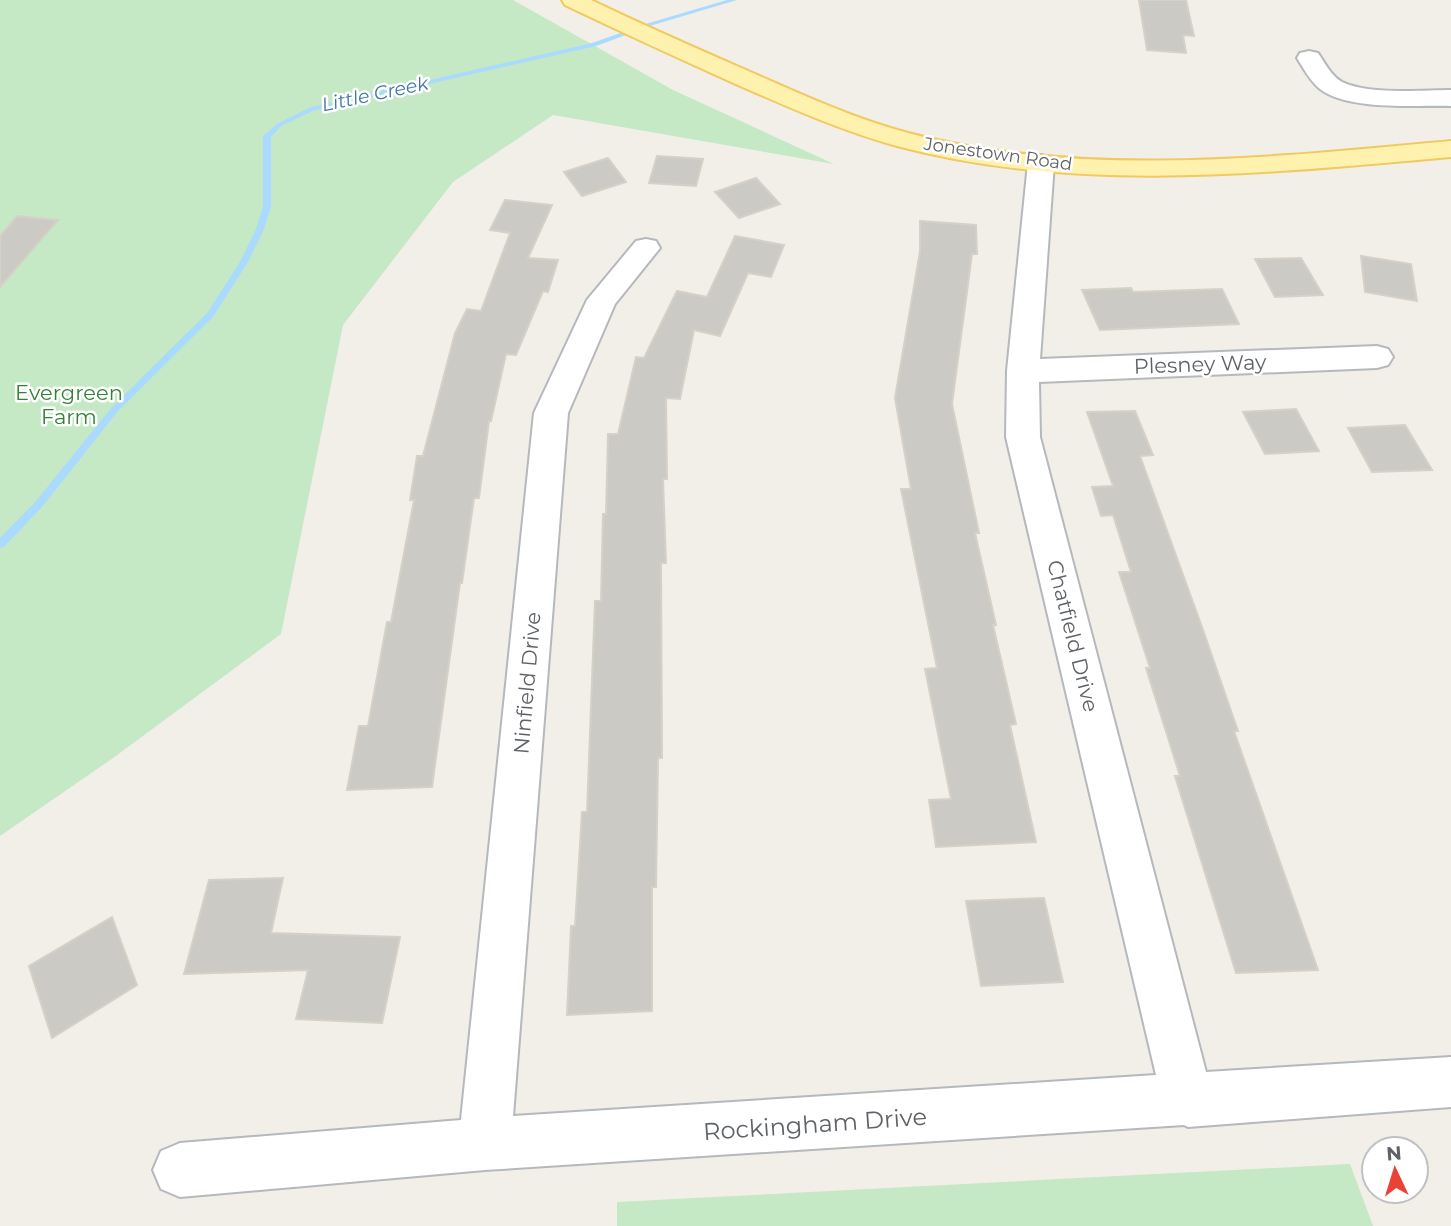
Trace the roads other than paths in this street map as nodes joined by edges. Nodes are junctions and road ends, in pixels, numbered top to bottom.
1 (573, 0) edge
2 (1309, 58) dead end
3 (1451, 98) edge
4 (1451, 149) edge
5 (1041, 163) junction
6 (646, 248) dead end
7 (1377, 357) dead end
8 (1023, 371) junction
9 (1451, 1082) edge
10 (1188, 1101) junction
11 (485, 1144) junction
12 (180, 1170) dead end

1 - 5 main road, Jonestown Road
2 - 3 street
4 - 5 main road, Jonestown Road
5 - 8 street, Chatfield Drive
6 - 11 street, Ninfield Drive
7 - 8 street, Plesney Way
8 - 10 street, Chatfield Drive
9 - 10 street, Rockingham Drive
10 - 11 street, Rockingham Drive
11 - 12 street, Rockingham Drive

